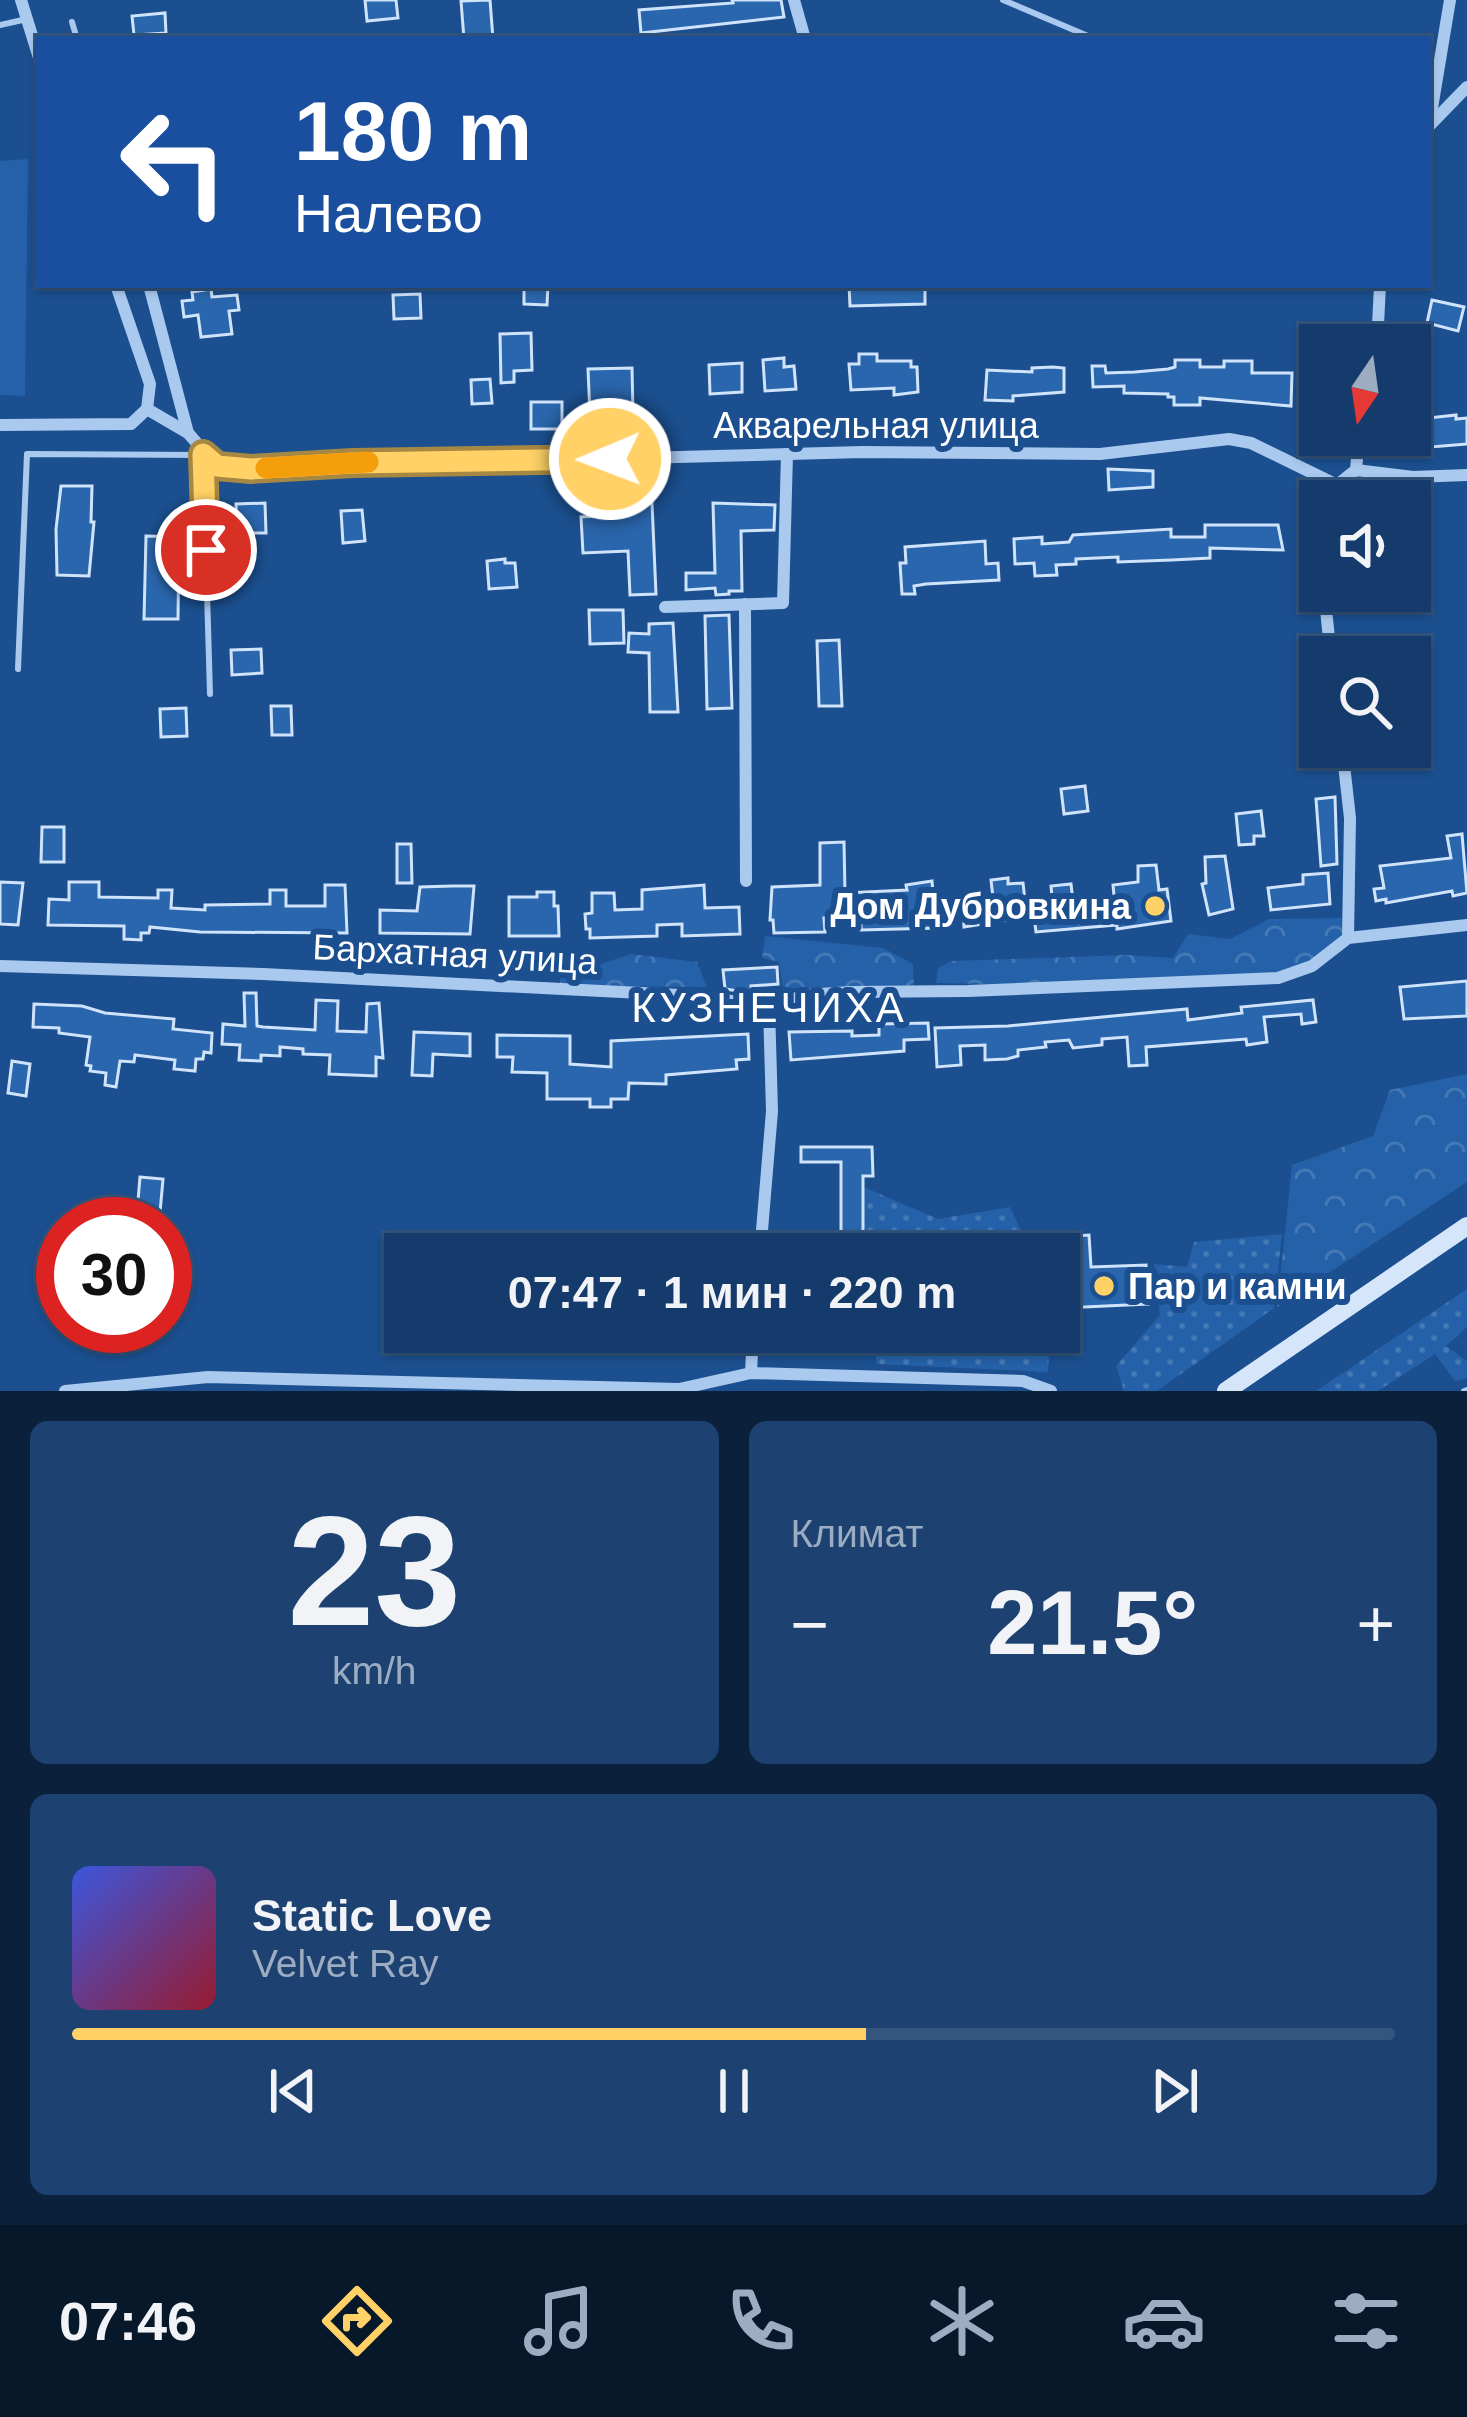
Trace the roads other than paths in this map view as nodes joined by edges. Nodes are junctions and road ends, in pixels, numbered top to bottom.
1 (21, 0) edge
2 (794, 0) edge
3 (1003, 0) edge
4 (1450, 0) edge
5 (27, 19) junction
6 (72, 22) dead end
7 (0, 25) edge
8 (76, 36) edge
9 (804, 36) edge
10 (1088, 36) edge
11 (36, 48) edge
12 (1467, 87) edge
13 (1431, 115) edge
14 (1431, 125) edge
15 (117, 288) edge
16 (150, 288) edge
17 (1380, 288) edge
18 (1378, 324) edge
19 (147, 409) junction
20 (0, 425) edge
21 (188, 433) junction
22 (203, 454) junction
23 (787, 454) junction
24 (1358, 456) edge
25 (1357, 470) junction
26 (1467, 475) edge
27 (1327, 480) edge
28 (1344, 480) edge
29 (745, 604) junction
30 (665, 607) dead end
31 (18, 669) dead end
32 (210, 694) dead end
33 (1344, 768) edge
34 (746, 881) dead end
35 (1467, 926) edge
36 (1348, 938) junction
37 (0, 966) edge
38 (769, 1006) junction
39 (1467, 1226) edge
40 (762, 1233) edge
41 (752, 1353) edge
42 (751, 1373) junction
43 (692, 1389) edge
44 (65, 1391) edge
45 (1052, 1391) edge
46 (1226, 1391) edge

1 - 5 street
2 - 9 street
3 - 10 lane
4 - 13 street
5 - 7 lane
5 - 11 street
6 - 8 lane
12 - 14 street
15 - 19 street
16 - 21 street
17 - 18 street
19 - 20 street
19 - 21 street
21 - 22 street
22 - 23 street, Акварельная улица
22 - 31 lane
22 - 32 lane
23 - 27 street, Акварельная улица
23 - 29 street
24 - 25 street
25 - 26 street
25 - 28 street
29 - 30 street
29 - 34 street
33 - 36 street
35 - 36 street, Бархатная улица
36 - 38 street, Бархатная улица
37 - 38 street, Бархатная улица
38 - 40 street
39 - 46 main road
41 - 42 street
42 - 43 street
42 - 45 street
43 - 44 street

